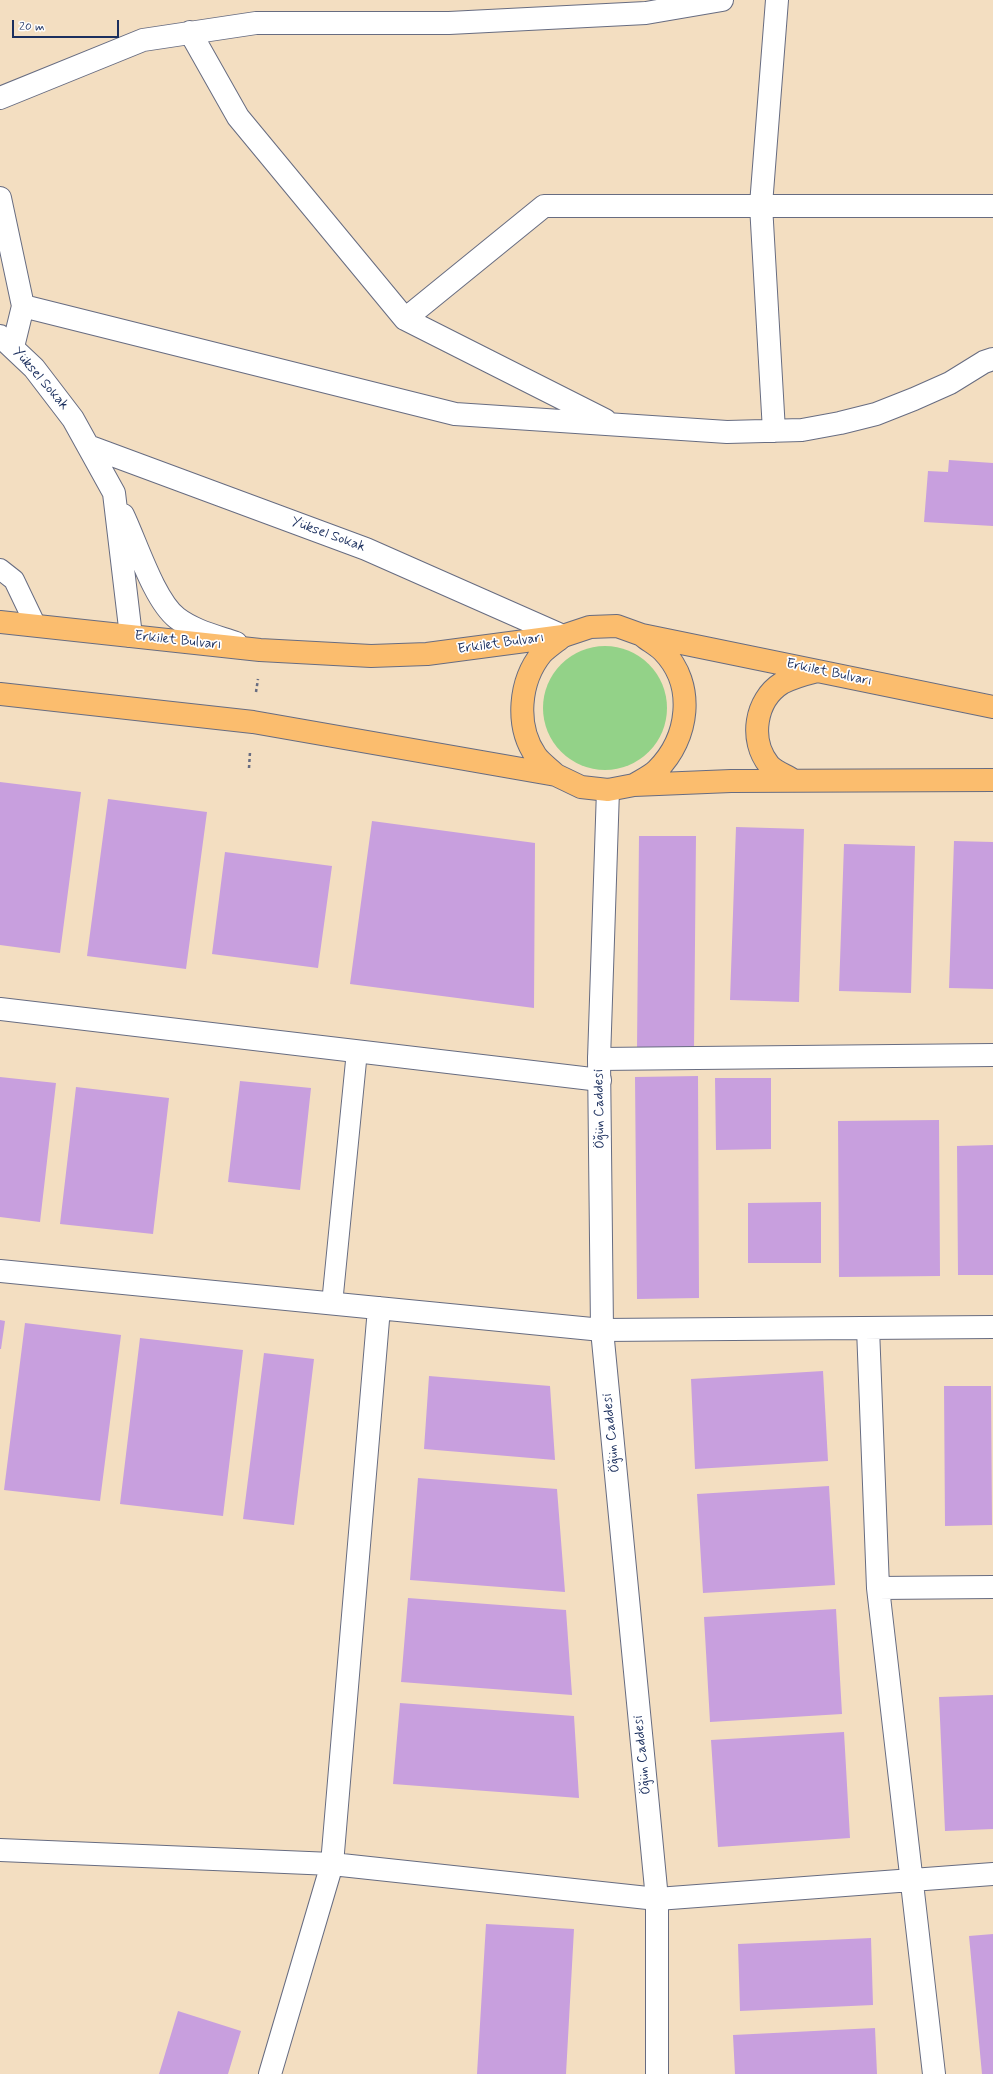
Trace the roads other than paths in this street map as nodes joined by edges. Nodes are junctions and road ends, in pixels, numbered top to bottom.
1 (722, 0) edge
2 (778, 0) edge
3 (190, 32) junction
4 (0, 98) edge
5 (0, 198) edge
6 (761, 205) junction
7 (993, 206) edge
8 (23, 306) junction
9 (405, 319) junction
10 (6, 342) edge
11 (993, 359) edge
12 (614, 425) junction
13 (774, 431) junction
14 (88, 446) junction
15 (114, 493) junction
16 (0, 569) edge
17 (0, 622) edge
18 (36, 626) junction
19 (642, 635) junction
20 (131, 636) junction
21 (564, 636) junction
22 (260, 650) junction
23 (817, 671) junction
24 (0, 694) edge
25 (993, 707) edge
26 (556, 775) junction
27 (792, 780) junction
28 (993, 780) edge
29 (634, 785) junction
30 (608, 790) junction
31 (0, 1009) edge
32 (357, 1051) junction
33 (993, 1054) edge
34 (599, 1069) junction
35 (0, 1271) edge
36 (332, 1304) junction
37 (379, 1308) junction
38 (993, 1327) edge
39 (868, 1328) junction
40 (602, 1330) junction
41 (993, 1587) edge
42 (878, 1588) junction
43 (0, 1850) edge
44 (332, 1864) junction
45 (993, 1874) edge
46 (911, 1880) junction
47 (657, 1899) junction
48 (270, 2074) edge
49 (657, 2074) edge
50 (934, 2074) edge

1 - 3 street
2 - 6 street
3 - 4 street
3 - 9 street
5 - 8 street
6 - 7 street
6 - 9 street
6 - 13 street
8 - 10 street
8 - 12 street
9 - 12 street
10 - 14 street, Yüksel Sokak
11 - 13 street
12 - 13 street
14 - 15 street, Yüksel Sokak
14 - 21 street, Yüksel Sokak
15 - 20 street, Yüksel Sokak
15 - 22 street
16 - 18 lane
17 - 18 main road, Erkilet Bulvarı
18 - 20 main road, Erkilet Bulvarı
19 - 21 main road, Erkilet Bulvarı
19 - 23 main road, Erkilet Bulvarı
19 - 29 main road
20 - 22 main road, Erkilet Bulvarı
21 - 22 main road, Erkilet Bulvarı
21 - 26 main road
23 - 25 main road, Erkilet Bulvarı
23 - 27 main road
24 - 26 main road
26 - 30 main road
27 - 28 main road
27 - 29 main road
29 - 30 main road
30 - 34 street, Öğün Caddesi
31 - 32 street
32 - 34 street
32 - 36 lane
33 - 34 street
34 - 40 street, Öğün Caddesi
35 - 36 street
36 - 37 street
37 - 40 street
37 - 44 street
38 - 39 street
39 - 40 street
39 - 42 street
40 - 47 street, Öğün Caddesi
41 - 42 street
42 - 46 street
43 - 44 street
44 - 47 street
44 - 48 street
45 - 46 street
46 - 47 street
46 - 50 street
47 - 49 street, Öğün Caddesi

